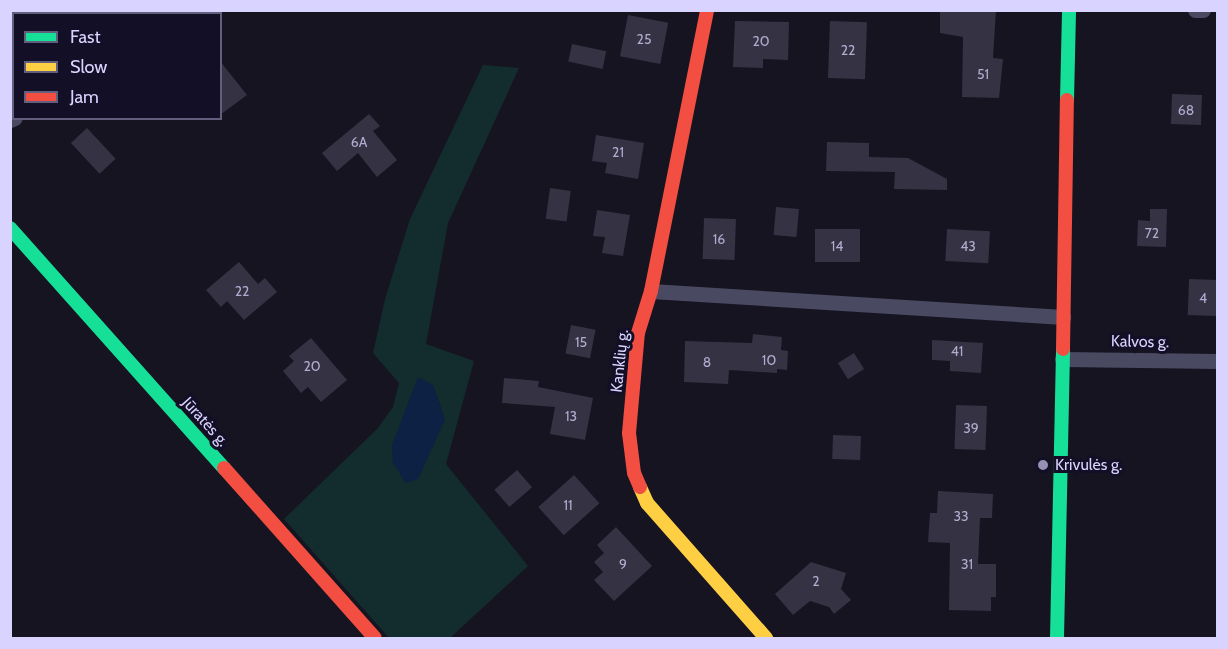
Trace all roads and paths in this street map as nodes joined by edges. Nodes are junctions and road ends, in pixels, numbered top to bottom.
1 (707, 10) edge
2 (1069, 10) edge
3 (1195, 10) edge
4 (1203, 10) edge
5 (10, 228) edge
6 (651, 291) junction
7 (1063, 317) junction
8 (1062, 359) junction
9 (1218, 361) edge
10 (375, 639) edge
11 (766, 639) edge
12 (1057, 639) edge

1 - 6 street, Kanklių g.
2 - 7 street
3 - 4 street
5 - 10 street, Jūratės g.
6 - 7 street
6 - 11 street, Kanklių g.
7 - 8 street
8 - 9 street, Kalvos g.
8 - 12 street

